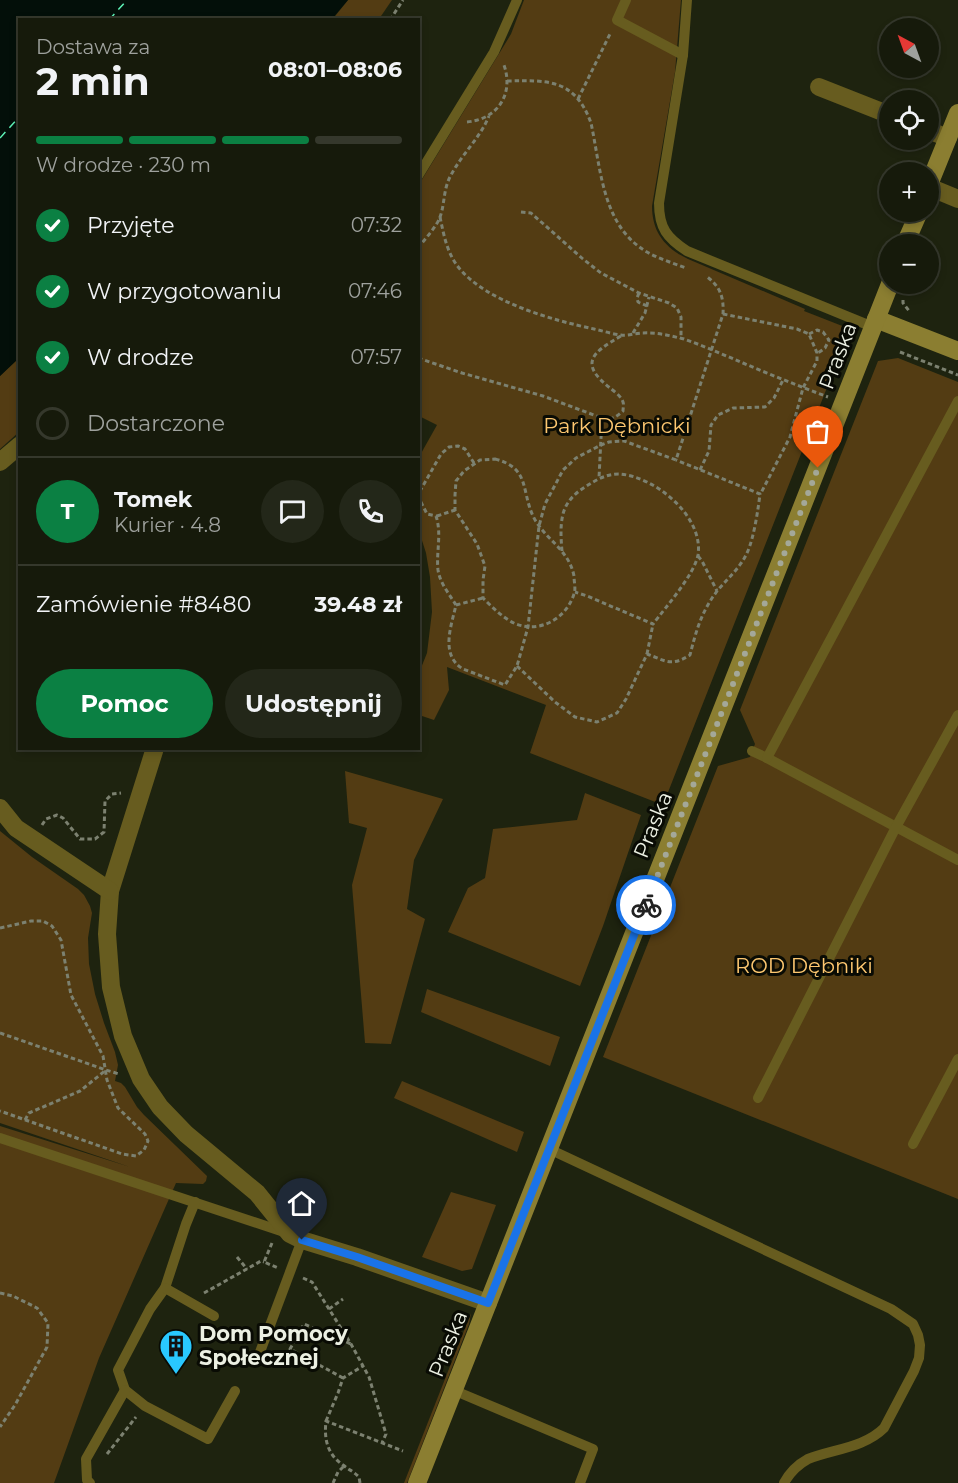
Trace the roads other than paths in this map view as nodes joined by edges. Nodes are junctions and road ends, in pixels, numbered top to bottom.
1 (517, 0) edge
2 (626, 0) edge
3 (687, 0) edge
4 (683, 55) junction
5 (819, 87) dead end
6 (879, 111) edge
7 (958, 112) edge
8 (939, 134) edge
9 (948, 138) junction
10 (938, 162) edge
11 (420, 173) edge
12 (939, 191) edge
13 (958, 199) edge
14 (886, 294) edge
15 (875, 323) junction
16 (958, 351) edge
17 (958, 401) edge
18 (18, 447) edge
19 (0, 462) edge
20 (958, 715) edge
21 (154, 750) edge
22 (752, 751) dead end
23 (767, 758) junction
24 (0, 808) edge
25 (896, 827) junction
26 (958, 860) edge
27 (110, 891) junction
28 (958, 1059) edge
29 (758, 1098) dead end
30 (0, 1138) edge
31 (913, 1144) dead end
32 (549, 1149) junction
33 (195, 1202) junction
34 (289, 1237) junction
35 (165, 1288) junction
36 (488, 1303) junction
37 (214, 1316) dead end
38 (260, 1352) dead end
39 (124, 1390) junction
40 (453, 1390) junction
41 (236, 1391) dead end
42 (90, 1483) edge
43 (417, 1483) edge
44 (580, 1483) edge
45 (784, 1483) edge

1 - 11 lane
2 - 4 lane
3 - 4 lane
4 - 15 lane
5 - 6 street
7 - 9 street
8 - 9 street
9 - 10 street
12 - 13 street
14 - 15 street, Praska
15 - 16 street
15 - 32 street, Praska
17 - 23 lane
18 - 19 street
20 - 25 lane
21 - 27 street
22 - 23 lane
23 - 25 lane
24 - 27 street
25 - 26 lane
25 - 29 lane
27 - 34 street
28 - 31 lane
30 - 33 lane
32 - 36 street, Praska
32 - 45 lane
33 - 34 lane
33 - 35 lane
34 - 36 street
34 - 38 lane
35 - 37 lane
35 - 39 lane
36 - 40 street, Praska
39 - 41 lane
39 - 42 lane
40 - 43 street, Praska
40 - 44 lane

